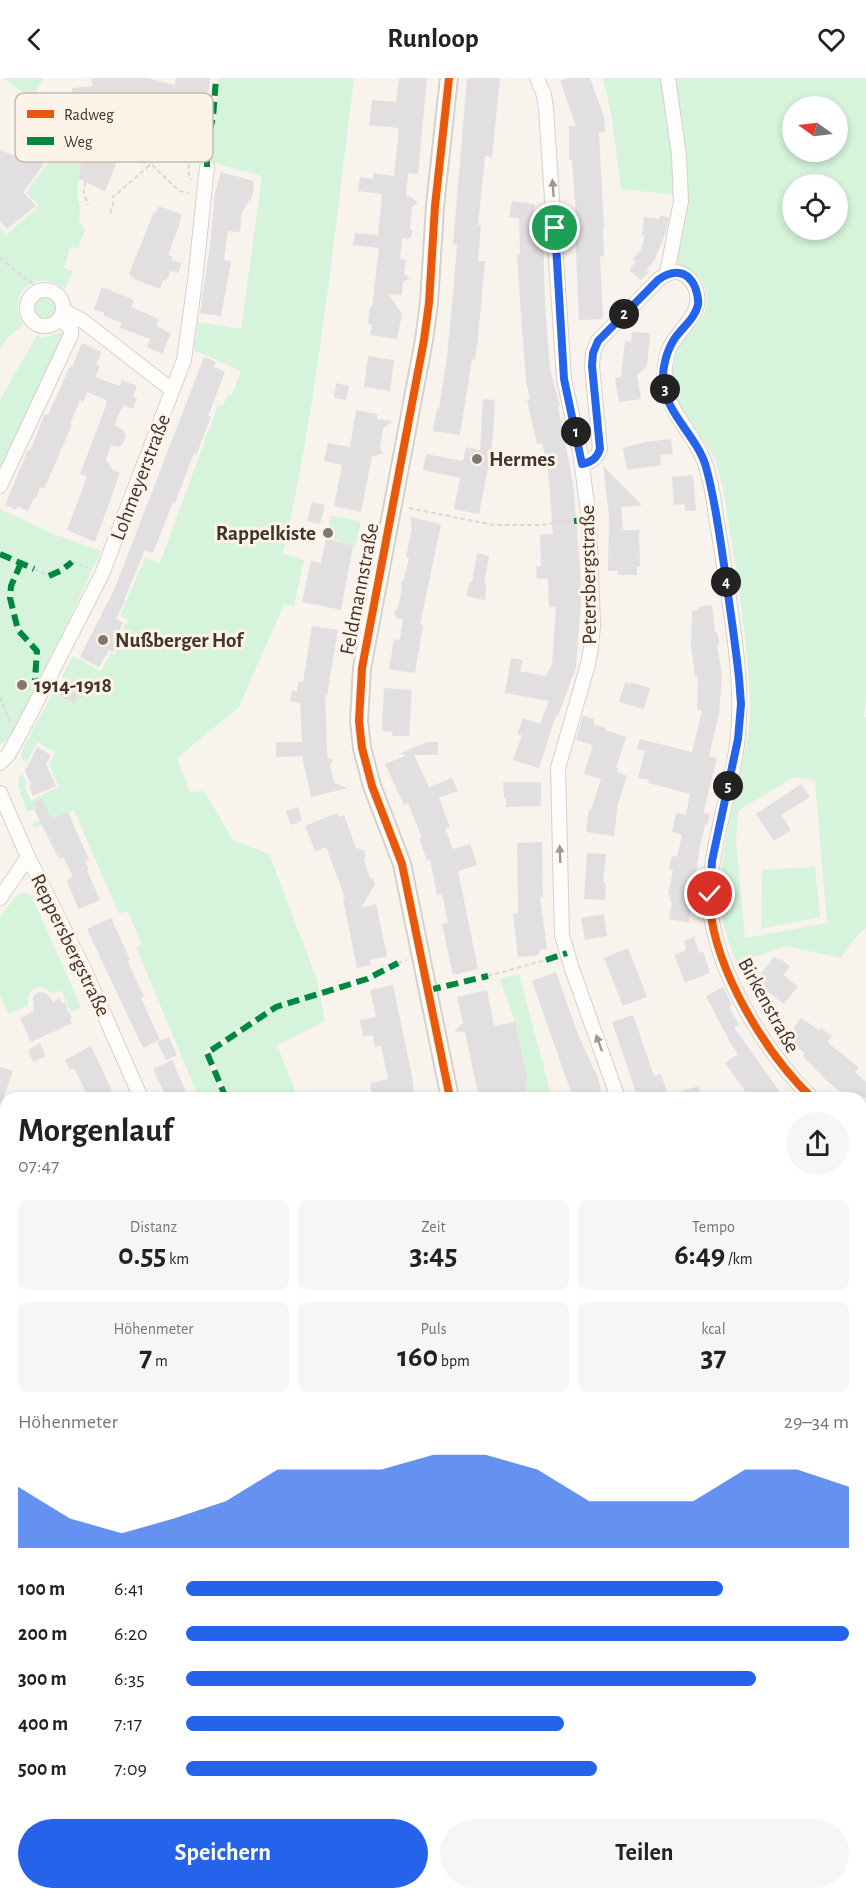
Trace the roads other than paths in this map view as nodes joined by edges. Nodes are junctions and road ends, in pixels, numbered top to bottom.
1 (449, 78) edge
2 (537, 78) edge
3 (668, 78) edge
4 (203, 162) dead end
5 (672, 272) junction
6 (62, 314) junction
7 (172, 390) junction
8 (582, 464) junction
9 (0, 486) edge
10 (0, 762) edge
11 (0, 793) edge
12 (28, 858) junction
13 (0, 898) edge
14 (138, 1092) edge
15 (449, 1092) edge
16 (616, 1092) edge
17 (806, 1092) edge

1 - 15 street, Feldmannstraße
8 -> 2 street, Petersbergstraße
3 - 5 street
4 - 7 street, Lohmeyerstraße
5 - 8 street
5 - 17 street, Birkenstraße
6 - 6 street
6 - 7 street
6 - 9 street
7 - 10 street, Lohmeyerstraße
16 -> 8 street, Petersbergstraße
11 - 12 street, Reppersbergstraße
12 - 13 street
12 - 14 street, Reppersbergstraße

